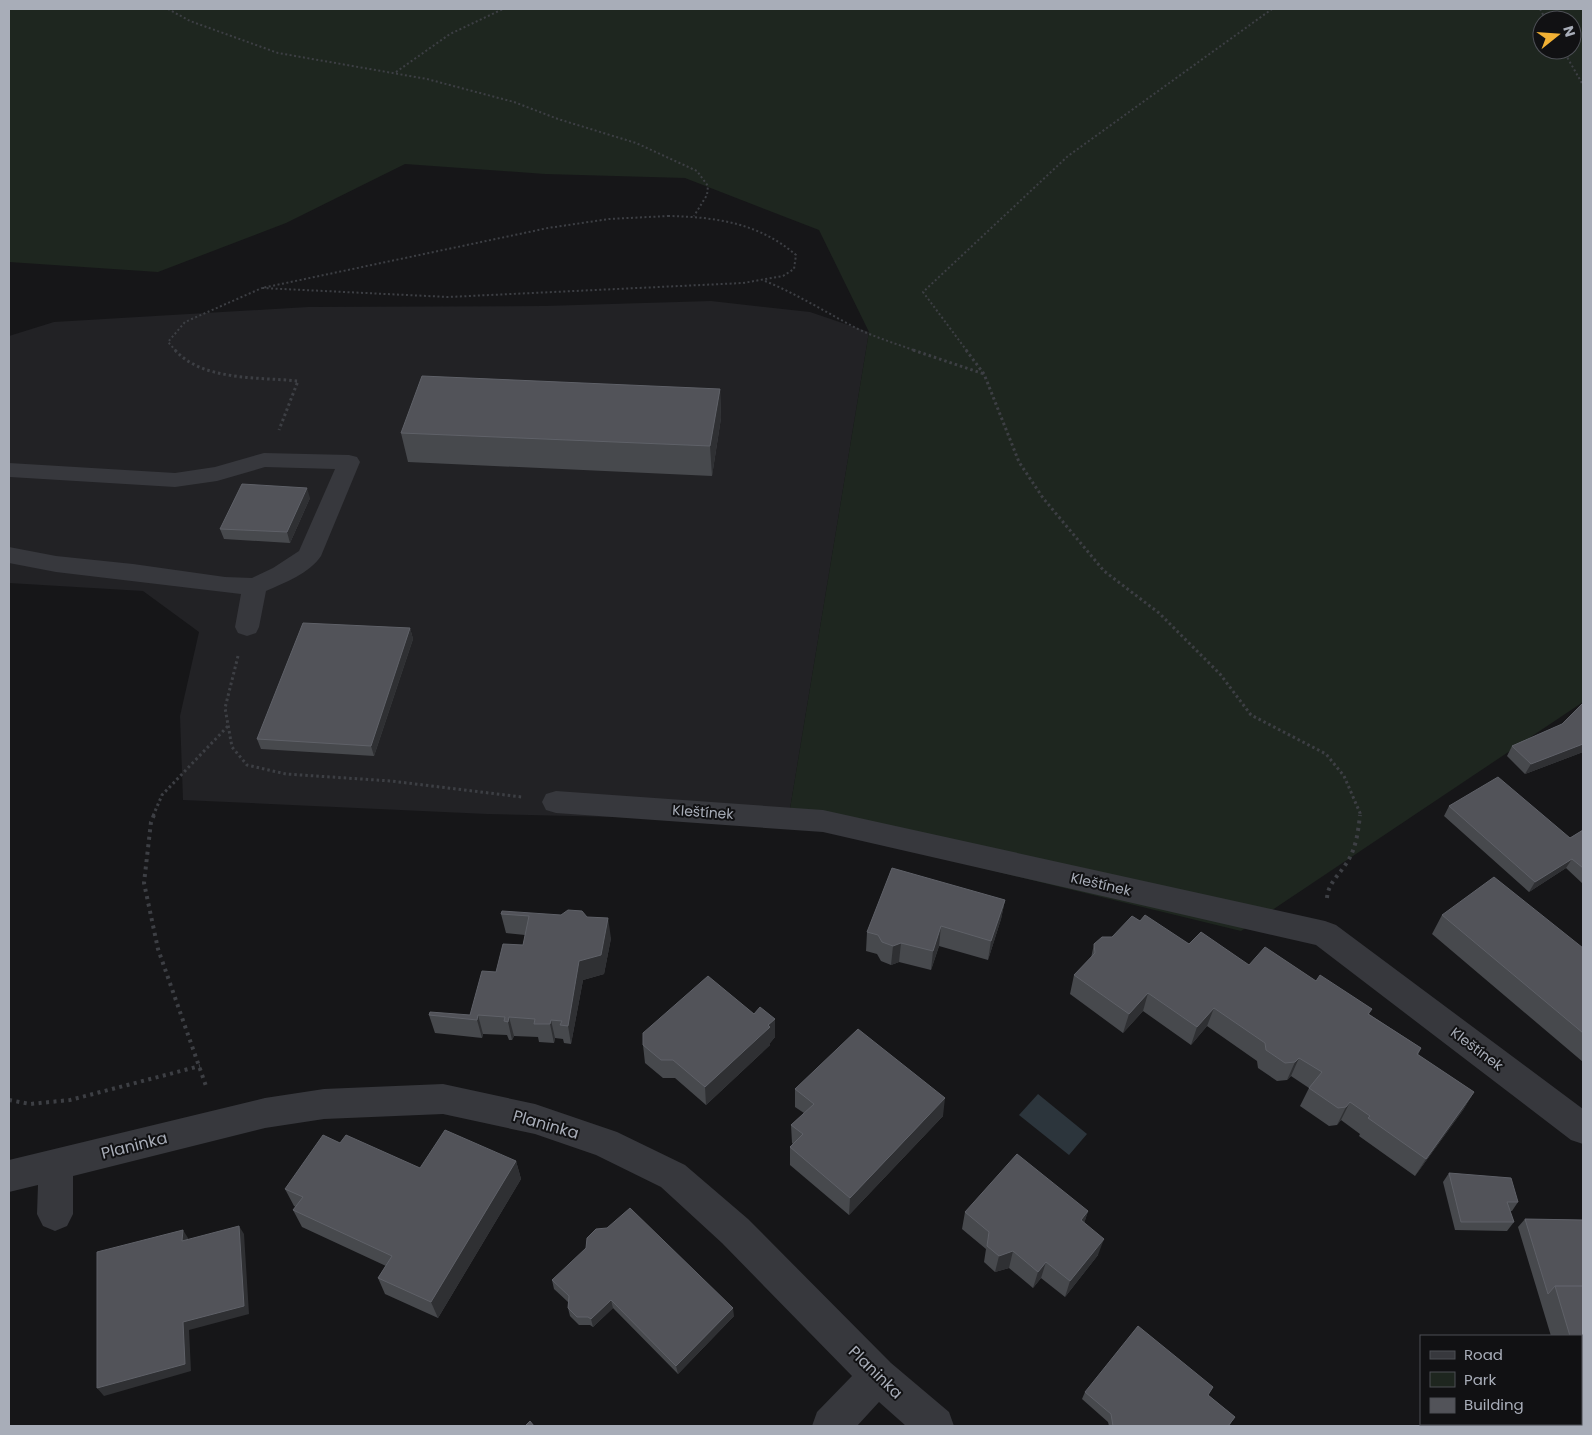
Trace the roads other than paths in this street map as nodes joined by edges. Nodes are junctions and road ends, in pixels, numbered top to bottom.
1 (10, 470) dead end
2 (9, 555) edge
3 (255, 586) junction
4 (247, 627) road end
5 (556, 802) road end
6 (1583, 1129) edge
7 (56, 1164) junction
8 (9, 1176) edge
9 (56, 1214) dead end
10 (878, 1376) junction
11 (831, 1426) edge
12 (935, 1426) edge

1 - 3 lane
2 - 3 lane
3 - 4 lane
5 - 6 street, Kleštínek
7 - 8 street, Planinka
7 - 9 street
7 - 10 street, Planinka
10 - 11 street
10 - 12 street, Planinka

